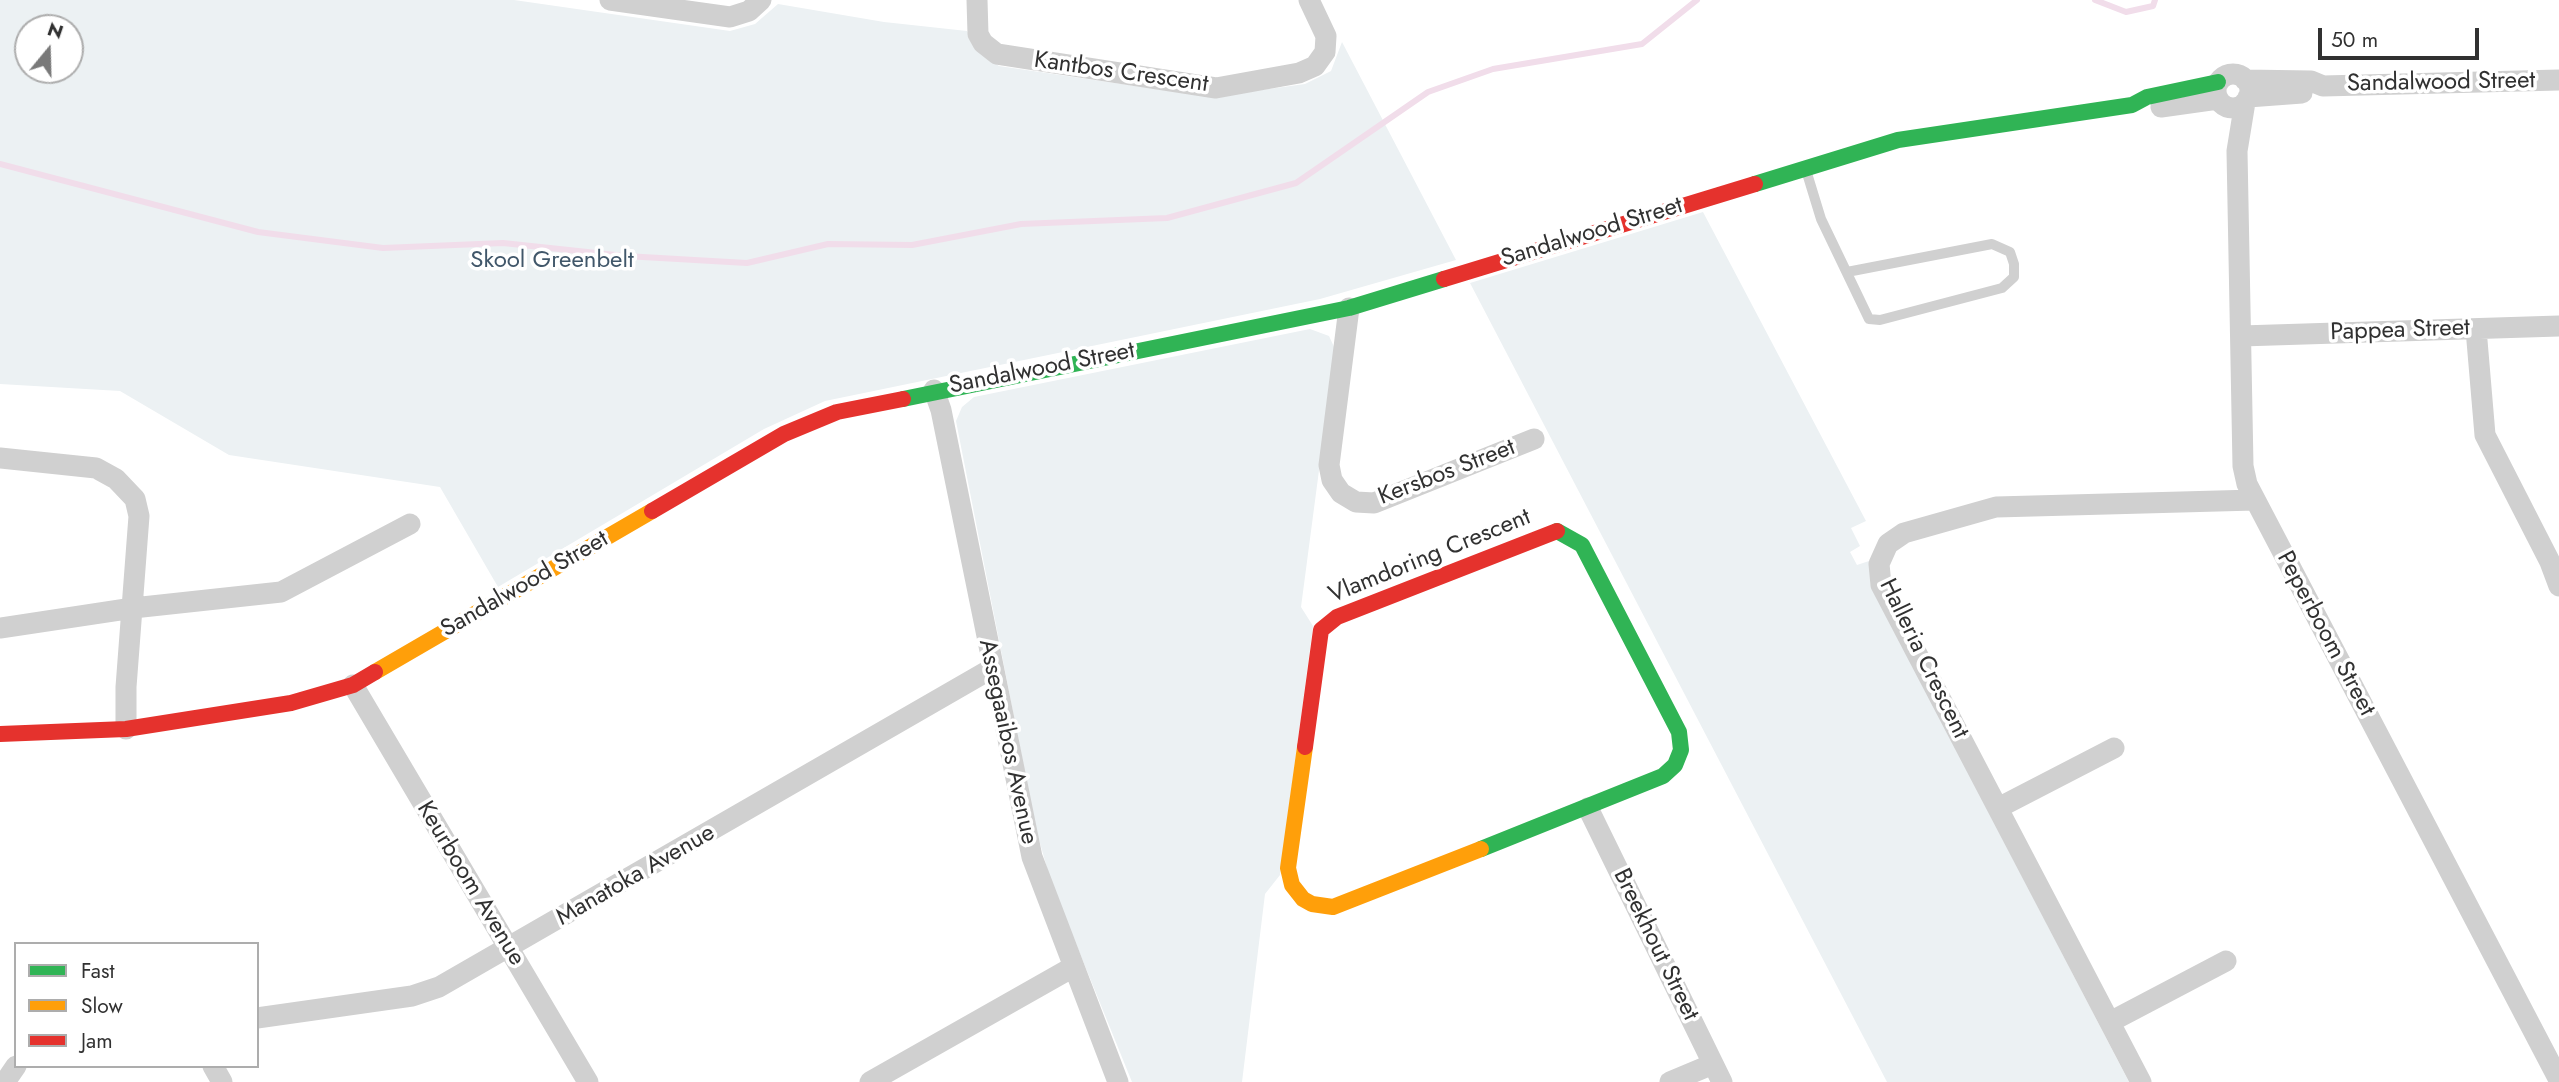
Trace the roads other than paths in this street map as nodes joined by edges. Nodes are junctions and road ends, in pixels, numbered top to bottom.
1 (610, 0) edge
2 (761, 0) edge
3 (977, 0) edge
4 (1309, 0) edge
5 (2559, 80) edge
6 (2246, 93) junction
7 (2219, 95) junction
8 (2132, 105) joint
9 (2237, 151) junction
10 (1805, 167) junction
11 (1847, 272) junction
12 (1349, 308) junction
13 (2559, 326) edge
14 (2476, 329) junction
15 (2241, 336) junction
16 (934, 390) junction
17 (1534, 439) dead end
18 (0, 458) edge
19 (2255, 500) junction
20 (410, 524) dead end
21 (2555, 559) edge
22 (2559, 586) edge
23 (133, 608) junction
24 (0, 628) edge
25 (991, 669) junction
26 (353, 685) junction
27 (126, 729) junction
28 (0, 734) edge
29 (2114, 748) dead end
30 (1588, 808) junction
31 (1998, 808) junction
32 (509, 949) junction
33 (2226, 961) dead end
34 (1073, 967) junction
35 (259, 1018) edge
36 (2110, 1022) junction
37 (1718, 1073) edge
38 (2559, 1080) edge
39 (588, 1082) edge
40 (870, 1082) edge
41 (1118, 1082) edge
42 (1670, 1082) edge
43 (2141, 1082) edge

1 - 2 street
3 - 4 street, Kantbos Crescent
5 - 6 street, Sandalwood Street
6 - 7 street
6 - 7 street
6 - 9 street, Peperboom Street
7 - 8 street, Sandalwood Street
7 - 9 street, Peperboom Street
8 - 10 street, Sandalwood Street
9 - 15 street, Peperboom Street
10 - 11 lane
10 - 12 street, Sandalwood Street
11 - 11 lane
12 - 16 street, Sandalwood Street
12 - 17 street, Kersbos Street
13 - 14 street, Pappea Street
14 - 15 street, Pappea Street
14 - 21 street
15 - 19 street, Peperboom Street
16 - 25 street, Assegaaibos Avenue
16 - 26 street, Sandalwood Street
18 - 23 street
19 - 31 street, Halleria Crescent
19 - 38 street, Peperboom Street
20 - 23 street
21 - 22 street
23 - 24 street
23 - 27 street
25 - 32 street, Manatoka Avenue
25 - 34 street, Assegaaibos Avenue
26 - 27 street, Sandalwood Street
26 - 32 street, Keurboom Avenue
27 - 28 street, Sandalwood Street
29 - 31 street
30 - 30 street, Vlamdoring Crescent
30 - 37 street, Breekhout Street
31 - 36 street, Halleria Crescent
32 - 35 street, Manatoka Avenue
32 - 39 street, Keurboom Avenue
33 - 36 street
34 - 40 street
34 - 41 street, Assegaaibos Avenue
36 - 43 street, Halleria Crescent
37 - 42 street

